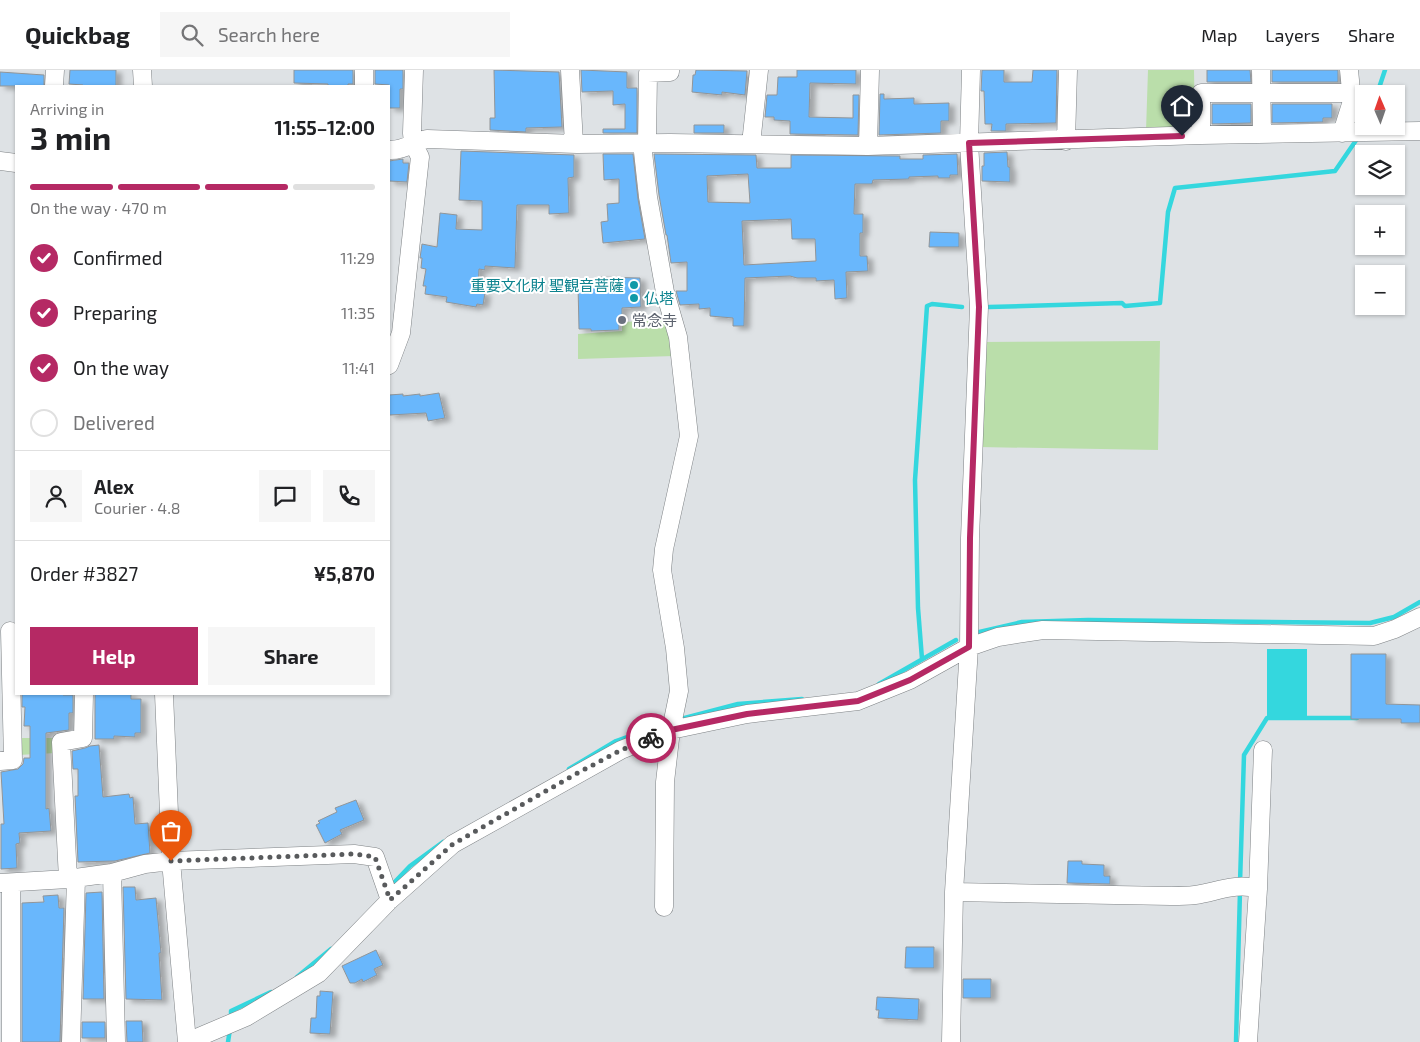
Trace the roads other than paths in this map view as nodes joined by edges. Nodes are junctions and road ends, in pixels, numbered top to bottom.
1 (55, 70) edge
2 (142, 70) edge
3 (364, 70) edge
4 (414, 70) edge
5 (570, 70) edge
6 (670, 70) edge
7 (759, 70) edge
8 (870, 70) edge
9 (971, 70) edge
10 (1068, 70) edge
11 (1261, 70) edge
12 (1349, 70) edge
13 (54, 85) edge
14 (143, 85) edge
15 (364, 85) edge
16 (1351, 93) junction
17 (1261, 94) junction
18 (1420, 131) edge
19 (1342, 133) junction
20 (1262, 134) junction
21 (1201, 135) junction
22 (1066, 141) junction
23 (413, 143) junction
24 (645, 143) junction
25 (969, 143) junction
26 (574, 144) junction
27 (751, 144) junction
28 (868, 146) junction
29 (390, 150) edge
30 (0, 161) edge
31 (15, 163) edge
32 (390, 362) edge
33 (1420, 618) edge
34 (9, 631) edge
35 (969, 647) junction
36 (84, 695) edge
37 (164, 695) edge
38 (671, 730) junction
39 (1263, 750) dead end
40 (0, 761) edge
41 (171, 861) junction
42 (112, 874) junction
43 (72, 878) junction
44 (6, 883) edge
45 (1258, 889) junction
46 (954, 892) junction
47 (390, 900) junction
48 (664, 907) dead end
49 (10, 1042) edge
50 (71, 1042) edge
51 (116, 1042) edge
52 (187, 1042) edge
53 (952, 1042) edge
54 (1248, 1042) edge

1 - 13 street
2 - 14 street
3 - 15 street
4 - 23 street
5 - 26 street
6 - 24 street
7 - 27 street
8 - 28 street
9 - 25 street
10 - 22 street
11 - 17 street
12 - 16 street
16 - 17 street
16 - 19 street
17 - 20 street
17 - 21 street
18 - 19 street
19 - 20 street
20 - 21 street
21 - 22 street
22 - 25 street
23 - 26 street
23 - 29 street
23 - 32 street
24 - 26 street
24 - 27 street
24 - 38 street
25 - 28 street
25 - 35 street
27 - 28 street
30 - 31 street
33 - 35 street
34 - 40 street
35 - 38 street
35 - 46 street
36 - 43 street
37 - 41 street
38 - 47 street
38 - 48 street
39 - 45 street
41 - 42 street
41 - 47 street
41 - 52 street
42 - 43 street
42 - 51 street
43 - 44 street
43 - 50 street
44 - 49 street
45 - 46 street
45 - 54 street
46 - 53 street
47 - 52 street

